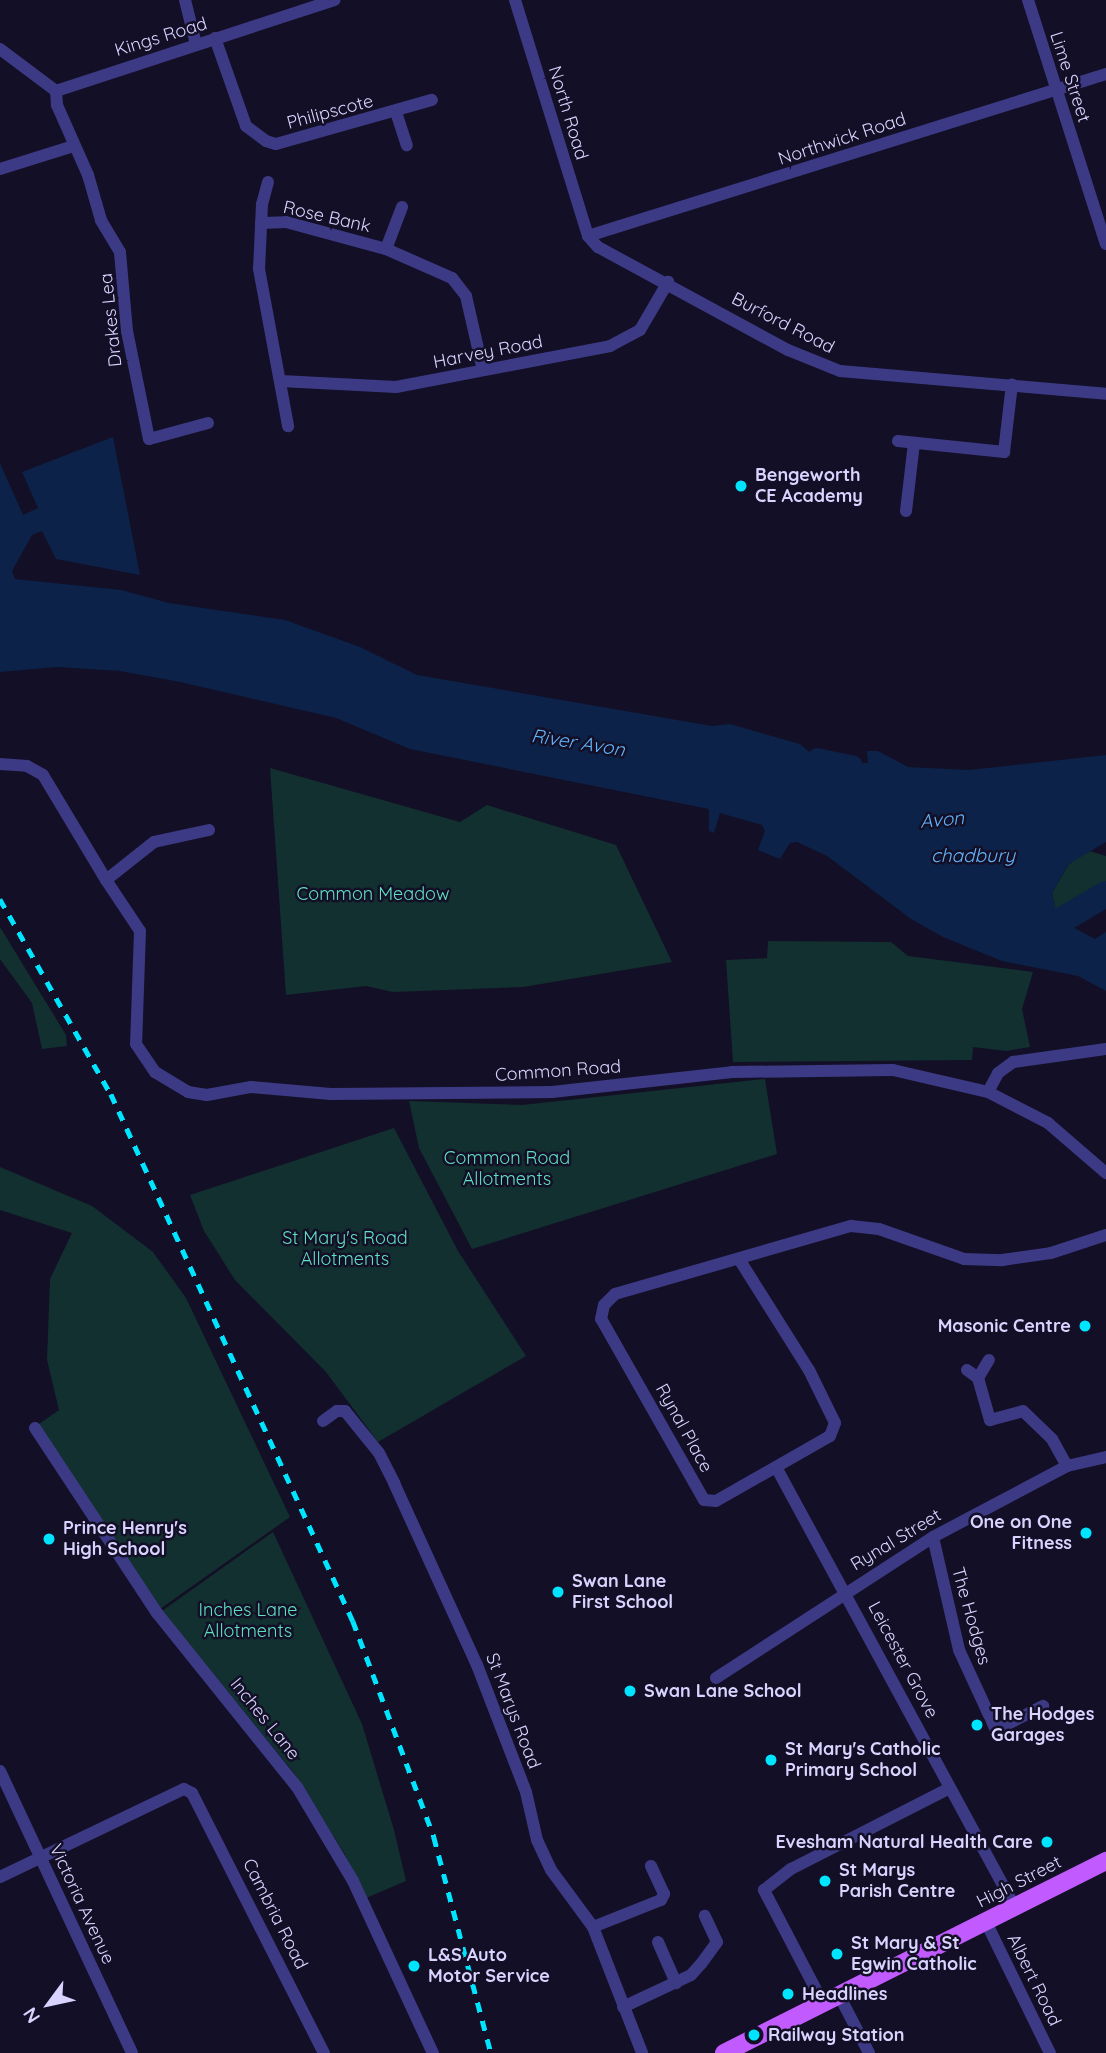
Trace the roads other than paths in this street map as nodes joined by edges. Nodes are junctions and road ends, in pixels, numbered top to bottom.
1 (185, 0) edge
2 (334, 0) edge
3 (515, 0) edge
4 (1028, 0) edge
5 (215, 38) junction
6 (196, 44) junction
7 (0, 49) edge
8 (1106, 74) edge
9 (1055, 88) junction
10 (56, 91) junction
11 (432, 100) dead end
12 (396, 112) junction
13 (407, 145) dead end
14 (74, 146) junction
15 (0, 169) edge
16 (268, 182) dead end
17 (402, 206) dead end
18 (261, 223) junction
19 (588, 236) junction
20 (1106, 244) edge
21 (386, 249) junction
22 (668, 282) junction
23 (483, 370) junction
24 (281, 381) junction
25 (1012, 384) junction
26 (1106, 394) edge
27 (208, 423) dead end
28 (288, 426) dead end
29 (898, 441) dead end
30 (914, 443) junction
31 (906, 511) dead end
32 (0, 764) edge
33 (209, 830) dead end
34 (106, 880) junction
35 (1106, 1049) edge
36 (988, 1092) junction
37 (1106, 1173) edge
38 (1106, 1234) edge
39 (739, 1259) junction
40 (989, 1360) dead end
41 (323, 1421) dead end
42 (35, 1428) dead end
43 (1106, 1457) edge
44 (1067, 1466) junction
45 (776, 1467) junction
46 (933, 1537) junction
47 (846, 1590) junction
48 (716, 1678) dead end
49 (1043, 1706) dead end
50 (0, 1771) edge
51 (950, 1788) junction
52 (41, 1858) junction
53 (1106, 1861) edge
54 (651, 1866) dead end
55 (0, 1877) edge
56 (1016, 1909) junction
57 (705, 1916) dead end
58 (986, 1922) junction
59 (593, 1927) junction
60 (659, 1942) dead end
61 (676, 1983) junction
62 (840, 1997) junction
63 (824, 2005) junction
64 (623, 2007) junction
65 (128, 2051) edge
66 (324, 2053) edge
67 (433, 2053) edge
68 (642, 2053) edge
69 (724, 2053) edge
70 (869, 2053) edge
71 (1050, 2053) edge

1 - 6 street
2 - 5 street, Kings Road
3 - 19 street, North Road
4 - 9 street, Lime Street
5 - 6 street, Kings Road
5 - 12 street, Philipscote
6 - 10 street, Kings Road
7 - 10 street
8 - 9 street, Northwick Road
9 - 19 street, Northwick Road
9 - 20 street, Lime Street
10 - 14 street
11 - 12 street, Philipscote
12 - 13 street, Philipscote
14 - 15 street
14 - 27 street, Drakes Lea
16 - 18 street
17 - 21 street, Rose Bank
18 - 21 street, Rose Bank
18 - 24 street
19 - 22 street, Burford Road
21 - 23 street, Rose Bank
22 - 23 street, Harvey Road
22 - 25 street, Burford Road
23 - 24 street, Harvey Road
24 - 28 street
25 - 26 street, Burford Road
25 - 30 street
29 - 30 street
30 - 31 street
32 - 34 street
33 - 34 street
34 - 36 street, Common Road
35 - 36 street
36 - 37 street, Common Road
38 - 39 street, Rynal Place
39 - 45 street, Rynal Place
39 - 45 street, Rynal Place
40 - 44 street
41 - 59 street, St Marys Road
42 - 67 street, Inches Lane
43 - 44 street, Rynal Street
44 - 46 street, Rynal Street
45 - 47 street, Leicester Grove
46 - 47 street, Rynal Street
46 - 49 street, The Hodges
47 - 48 street, Rynal Street
47 - 51 street, Leicester Grove
50 - 52 street, Victoria Avenue
51 - 56 street, Leicester Grove
51 - 63 street
52 - 55 street
52 - 65 street, Victoria Avenue
52 - 66 street, Cambria Road
53 - 56 main road, High Street
54 - 59 street
56 - 58 main road, High Street
57 - 61 street
58 - 62 main road, High Street
58 - 71 street, Albert Road
59 - 64 street, St Marys Road
60 - 61 street
61 - 64 street
62 - 63 main road, High Street
62 - 70 street
63 - 69 main road, High Street
64 - 68 street, St Marys Road

